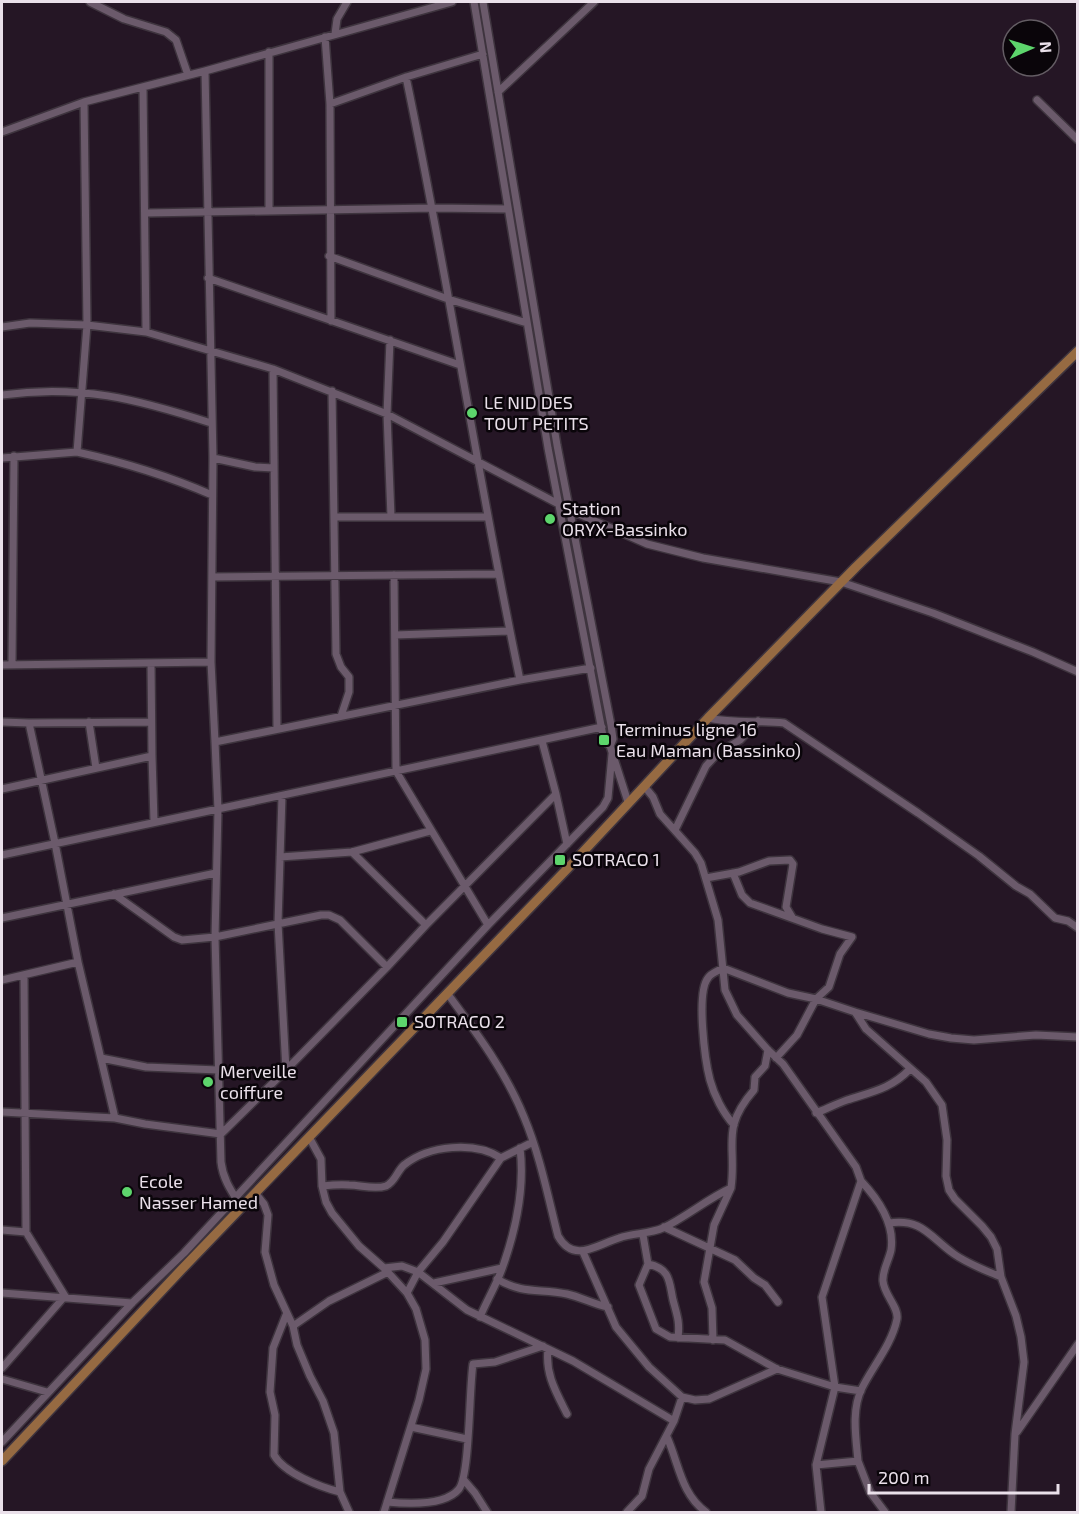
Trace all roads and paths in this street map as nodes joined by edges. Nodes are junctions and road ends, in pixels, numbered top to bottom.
1 (90, 2) edge
2 (347, 2) edge
3 (452, 2) edge
4 (474, 2) edge
5 (483, 2) edge
6 (594, 2) edge
7 (335, 34) junction
8 (325, 37) junction
9 (269, 52) junction
10 (483, 54) junction
11 (205, 71) junction
12 (188, 75) junction
13 (406, 77) junction
14 (143, 87) junction
15 (499, 92) junction
16 (491, 99) junction
17 (1037, 100) dead end
18 (84, 102) junction
19 (330, 104) junction
20 (2, 132) edge
21 (1077, 140) edge
22 (434, 208) junction
23 (330, 209) junction
24 (508, 209) junction
25 (269, 210) junction
26 (207, 212) junction
27 (146, 213) junction
28 (329, 256) junction
29 (208, 278) junction
30 (448, 299) junction
31 (331, 321) junction
32 (528, 323) junction
33 (87, 325) junction
34 (2, 327) edge
35 (146, 332) junction
36 (390, 340) junction
37 (210, 350) junction
38 (1077, 351) edge
39 (460, 365) junction
40 (273, 369) junction
41 (81, 391) junction
42 (332, 392) junction
43 (2, 395) edge
44 (387, 414) junction
45 (211, 423) junction
46 (77, 452) junction
47 (14, 456) junction
48 (2, 458) edge
49 (213, 458) junction
50 (478, 460) junction
51 (274, 468) junction
52 (212, 495) junction
53 (560, 505) junction
54 (570, 510) junction
55 (334, 517) junction
56 (391, 517) junction
57 (488, 517) junction
58 (498, 574) junction
59 (394, 575) junction
60 (274, 576) junction
61 (335, 576) junction
62 (212, 577) junction
63 (841, 582) junction
64 (509, 631) junction
65 (396, 635) junction
66 (211, 662) junction
67 (151, 663) junction
68 (12, 664) junction
69 (2, 665) edge
70 (591, 668) junction
71 (1077, 672) edge
72 (520, 680) junction
73 (394, 707) junction
74 (340, 716) junction
75 (708, 718) junction
76 (758, 721) junction
77 (2, 722) edge
78 (89, 722) junction
79 (152, 722) junction
80 (28, 723) junction
81 (602, 727) junction
82 (277, 729) junction
83 (542, 741) junction
84 (215, 742) junction
85 (611, 750) junction
86 (152, 756) junction
87 (96, 768) junction
88 (396, 771) junction
89 (42, 782) junction
90 (644, 786) junction
91 (2, 789) edge
92 (556, 794) junction
93 (282, 796) junction
94 (628, 802) junction
95 (218, 810) junction
96 (154, 821) junction
97 (675, 830) junction
98 (430, 831) junction
99 (55, 843) junction
100 (567, 844) junction
101 (352, 852) junction
102 (2, 855) edge
103 (280, 857) junction
104 (216, 873) junction
105 (733, 873) junction
106 (706, 878) junction
107 (465, 887) junction
108 (114, 894) junction
109 (67, 906) junction
110 (792, 917) junction
111 (2, 918) edge
112 (278, 923) junction
113 (426, 925) junction
114 (488, 925) junction
115 (1077, 928) edge
116 (215, 937) junction
117 (78, 962) junction
118 (387, 967) junction
119 (723, 968) junction
120 (24, 975) junction
121 (2, 980) edge
122 (447, 993) junction
123 (816, 999) junction
124 (855, 1012) junction
125 (1077, 1037) edge
126 (768, 1050) junction
127 (101, 1058) junction
128 (776, 1058) junction
129 (910, 1069) junction
130 (218, 1070) junction
131 (286, 1070) junction
132 (2, 1112) edge
133 (26, 1113) junction
134 (816, 1113) junction
135 (115, 1118) junction
136 (734, 1125) junction
137 (221, 1134) junction
138 (309, 1137) junction
139 (534, 1142) junction
140 (520, 1148) junction
141 (501, 1158) junction
142 (861, 1181) junction
143 (322, 1186) junction
144 (731, 1188) junction
145 (256, 1194) junction
146 (236, 1198) junction
147 (242, 1208) junction
148 (889, 1223) junction
149 (664, 1227) junction
150 (2, 1230) edge
151 (26, 1232) junction
152 (643, 1234) junction
153 (711, 1250) junction
154 (583, 1252) junction
155 (648, 1264) junction
156 (502, 1268) junction
157 (386, 1270) junction
158 (418, 1272) junction
159 (1001, 1276) junction
160 (497, 1279) junction
161 (434, 1283) junction
162 (2, 1293) edge
163 (407, 1293) junction
164 (65, 1296) junction
165 (777, 1302) dead end
166 (132, 1303) junction
167 (608, 1307) junction
168 (286, 1315) junction
169 (480, 1317) junction
170 (293, 1326) junction
171 (678, 1338) junction
172 (713, 1340) junction
173 (1077, 1344) edge
174 (546, 1348) junction
175 (2, 1368) edge
176 (777, 1369) junction
177 (2, 1379) edge
178 (835, 1387) junction
179 (861, 1391) junction
180 (47, 1392) junction
181 (682, 1396) junction
182 (567, 1414) dead end
183 (674, 1421) junction
184 (411, 1427) junction
185 (1015, 1434) junction
186 (667, 1437) junction
187 (467, 1439) junction
188 (2, 1442) edge
189 (2, 1461) edge
190 (858, 1461) junction
191 (816, 1466) junction
192 (464, 1479) junction
193 (340, 1492) junction
194 (387, 1502) junction
195 (701, 1511) edge
196 (349, 1512) edge
197 (384, 1512) edge
198 (487, 1512) edge
199 (627, 1512) edge
200 (821, 1512) edge
201 (885, 1512) edge
202 (1011, 1512) edge

1 - 12 street
2 - 7 street
3 - 7 street
4 - 10 street
5 - 15 street
6 - 15 street
7 - 8 street
8 - 9 street
8 - 19 street
9 - 11 street
9 - 25 street
10 - 13 street
10 - 16 street
11 - 12 street
11 - 26 street
12 - 14 street
13 - 19 street
13 - 22 street
14 - 18 street
14 - 27 street
15 - 16 street
15 - 54 street
16 - 24 street
17 - 21 street
18 - 20 street
18 - 33 street
19 - 23 street
22 - 23 street
22 - 24 street
22 - 30 street
23 - 25 street
23 - 28 street
24 - 32 street
25 - 26 street
26 - 27 street
26 - 29 street
27 - 35 street
28 - 30 street
28 - 31 street
29 - 31 street
29 - 37 street
30 - 32 street
30 - 39 street
31 - 36 street
32 - 53 street
33 - 34 street
33 - 35 street
33 - 41 street
35 - 37 street
36 - 39 street
36 - 44 street
37 - 40 street
37 - 45 street
38 - 63 main road
39 - 50 street
40 - 42 street
40 - 51 street
41 - 43 street
41 - 45 street
41 - 46 street
42 - 44 street
42 - 55 street
44 - 50 street
44 - 56 street
45 - 49 street
46 - 47 street
46 - 52 street
47 - 48 street
47 - 68 street
49 - 51 street
49 - 52 street
50 - 53 street
50 - 57 street
51 - 60 street
52 - 62 street
53 - 54 street
53 - 70 street
54 - 63 street
54 - 85 street
55 - 56 street
55 - 61 street
56 - 57 street
57 - 58 street
58 - 59 street
58 - 64 street
59 - 61 street
59 - 65 street
60 - 61 street
60 - 62 street
60 - 82 street
61 - 74 street
62 - 66 street
63 - 71 street
63 - 75 main road
64 - 65 street
64 - 72 street
65 - 73 street
66 - 67 street
66 - 84 street
67 - 68 street
67 - 79 street
68 - 69 street
70 - 72 street
70 - 81 street
72 - 73 street
73 - 74 street
73 - 88 street
74 - 82 street
75 - 76 street
75 - 90 main road
76 - 97 street
76 - 115 street
77 - 80 street
78 - 79 street
78 - 80 street
78 - 87 street
79 - 86 street
80 - 89 street
81 - 83 street
81 - 85 street
82 - 84 street
83 - 88 street
83 - 92 street
84 - 95 street
85 - 94 street
85 - 100 street
86 - 87 street
86 - 96 street
87 - 89 street
88 - 93 street
88 - 98 street
89 - 91 street
89 - 99 street
90 - 94 main road
90 - 97 street
92 - 100 street
92 - 107 street
93 - 95 street
93 - 103 street
94 - 122 main road
95 - 96 street
95 - 104 street
96 - 99 street
97 - 106 street
98 - 101 street
98 - 107 street
99 - 102 street
99 - 109 street
100 - 114 street
101 - 103 street
101 - 113 street
103 - 112 street
104 - 108 street
104 - 116 street
105 - 106 street
105 - 110 street
105 - 110 street
106 - 119 street
107 - 113 street
107 - 114 street
108 - 109 street
108 - 116 street
109 - 111 street
109 - 117 street
110 - 123 street
112 - 116 street
112 - 118 street
112 - 131 street
113 - 118 street
114 - 146 street
116 - 130 street
117 - 120 street
117 - 127 street
118 - 131 street
119 - 123 street
119 - 126 street
119 - 136 street
120 - 121 street
120 - 133 street
122 - 138 main road
122 - 139 street
123 - 124 street
123 - 128 street
124 - 125 street
124 - 129 street
126 - 128 street
126 - 136 street
127 - 130 street
127 - 135 street
128 - 134 street
129 - 134 street
129 - 159 street
130 - 137 street
131 - 137 street
132 - 133 street
133 - 135 street
133 - 151 street
134 - 142 street
135 - 137 street
136 - 144 street
137 - 146 street
138 - 143 street
138 - 145 main road
139 - 140 street
139 - 154 street
140 - 141 street
140 - 156 street
141 - 143 street
141 - 158 street
142 - 148 street
142 - 178 street
143 - 157 street
144 - 149 street
144 - 153 street
145 - 147 main road
145 - 168 street
146 - 147 street
146 - 166 street
147 - 189 main road
148 - 159 street
148 - 179 street
149 - 152 street
149 - 153 street
150 - 151 street
151 - 164 street
152 - 154 street
152 - 155 street
153 - 165 street
153 - 172 street
154 - 167 street
155 - 171 street
155 - 171 street
156 - 160 street
156 - 161 street
157 - 158 street
157 - 163 street
157 - 170 street
158 - 161 street
158 - 163 street
159 - 185 street
160 - 167 street
160 - 169 street
161 - 169 street
162 - 164 street
163 - 184 street
164 - 166 street
164 - 175 street
166 - 180 street
167 - 181 street
168 - 170 street
168 - 193 street
169 - 174 street
170 - 193 street
171 - 172 street
172 - 176 street
173 - 185 street
174 - 182 street
174 - 183 street
174 - 187 street
176 - 178 street
176 - 181 street
177 - 180 street
178 - 179 street
178 - 191 street
179 - 190 street
180 - 188 street
181 - 183 street
183 - 186 street
184 - 187 street
184 - 194 street
185 - 202 street
186 - 195 street
186 - 199 street
187 - 192 street
190 - 191 street
190 - 201 street
191 - 200 street
192 - 194 street
192 - 198 street
193 - 196 street
194 - 197 street

